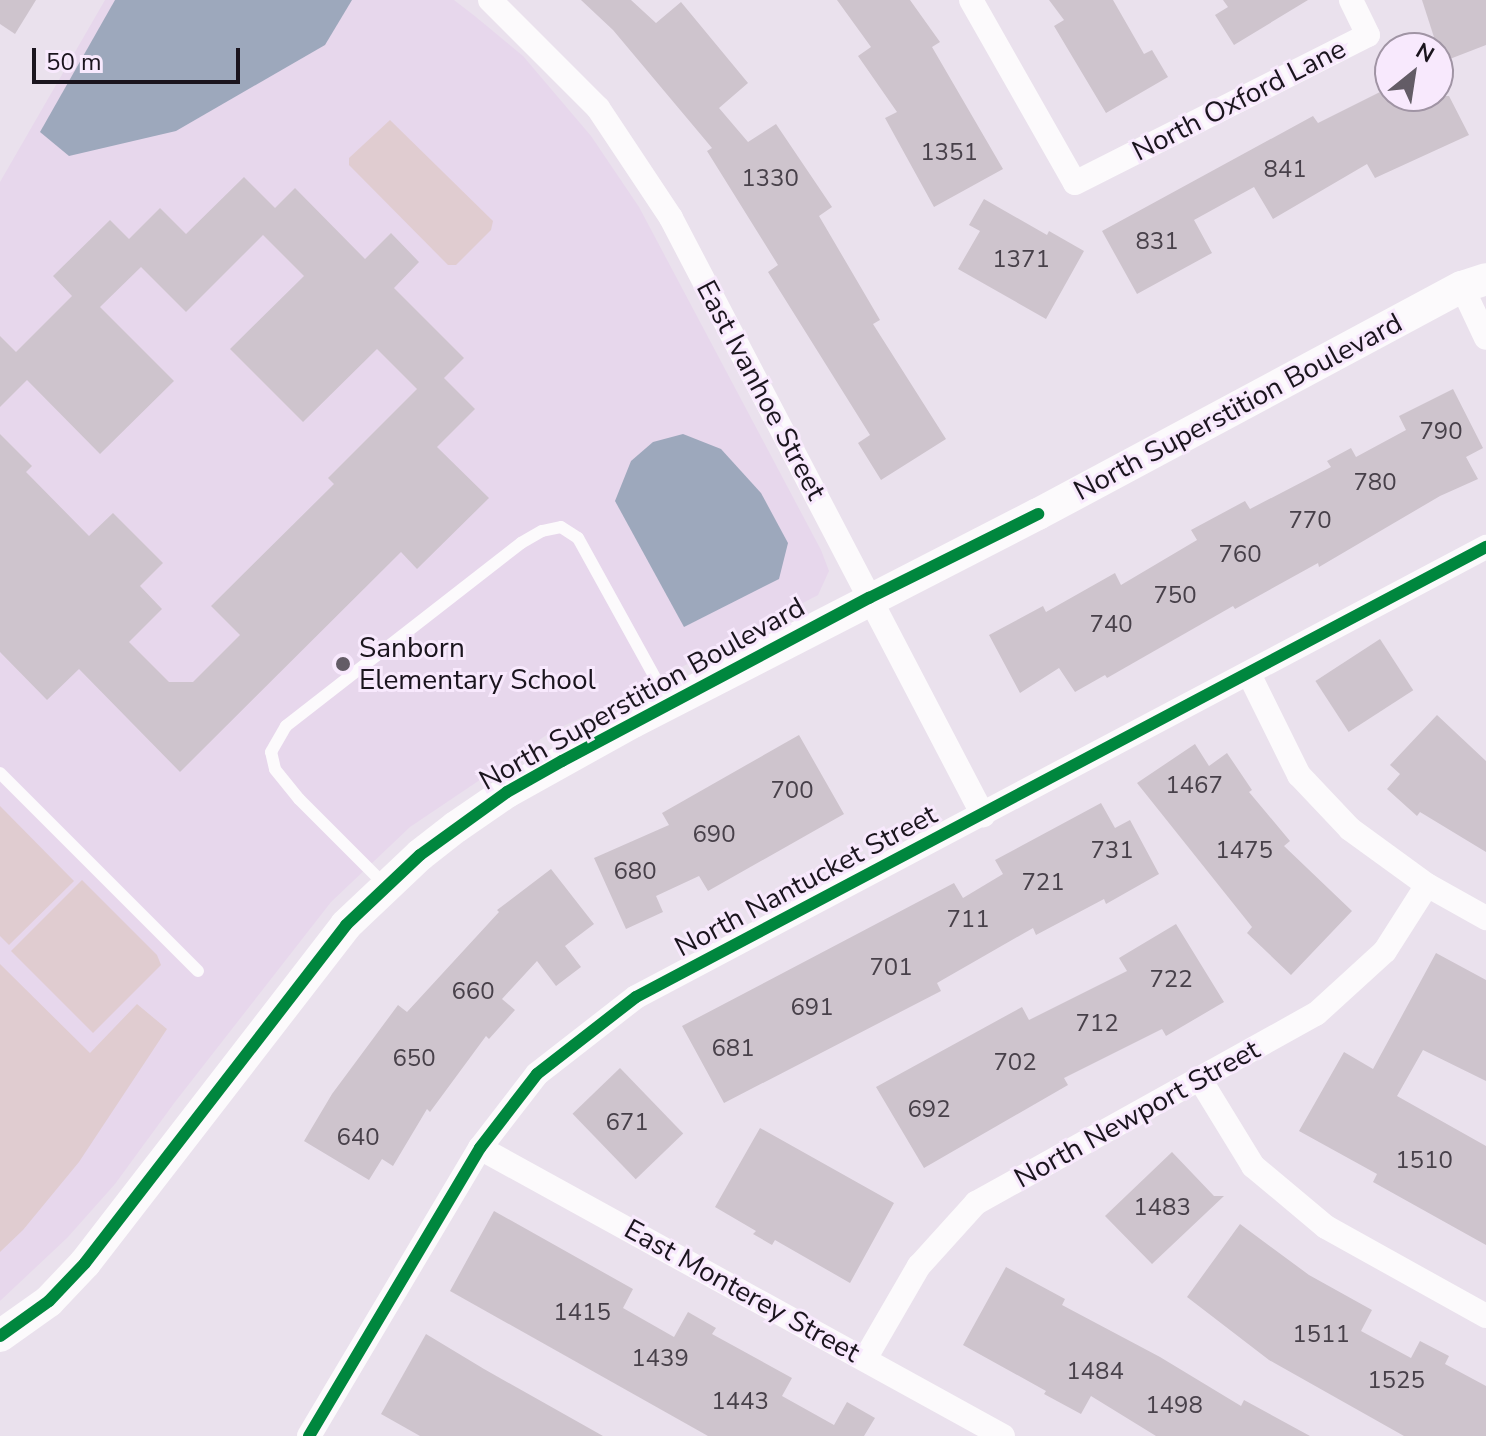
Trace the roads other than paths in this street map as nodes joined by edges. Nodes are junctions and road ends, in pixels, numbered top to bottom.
1 (490, 0) edge
2 (971, 0) edge
3 (1351, 0) edge
4 (1474, 283) edge
5 (1486, 338) edge
6 (1486, 547) edge
7 (869, 598) junction
8 (1249, 674) junction
9 (670, 703) junction
10 (0, 773) edge
11 (983, 815) junction
12 (1427, 885) junction
13 (386, 886) junction
14 (1486, 918) edge
15 (198, 971) dead end
16 (1201, 1081) junction
17 (480, 1148) junction
18 (1486, 1316) edge
19 (0, 1336) edge
20 (865, 1359) junction
21 (309, 1436) edge
22 (1003, 1436) edge

1 - 7 street, East Ivanhoe Street
2 - 3 street, North Oxford Lane
4 - 5 street
4 - 7 street, North Superstition Boulevard
6 - 8 street, North Nantucket Street
7 - 9 street, North Superstition Boulevard
7 - 11 street, East Ivanhoe Street
8 - 11 street, North Nantucket Street
8 - 12 street
9 - 13 street, North Superstition Boulevard
9 - 13 lane
10 - 15 lane
11 - 17 street, North Nantucket Street
12 - 14 street
12 - 16 street, North Newport Street
13 - 19 street, North Superstition Boulevard
16 - 18 street
16 - 20 street, North Newport Street
17 - 20 street, East Monterey Street
17 - 21 street, North Nantucket Street
20 - 22 street, East Monterey Street

